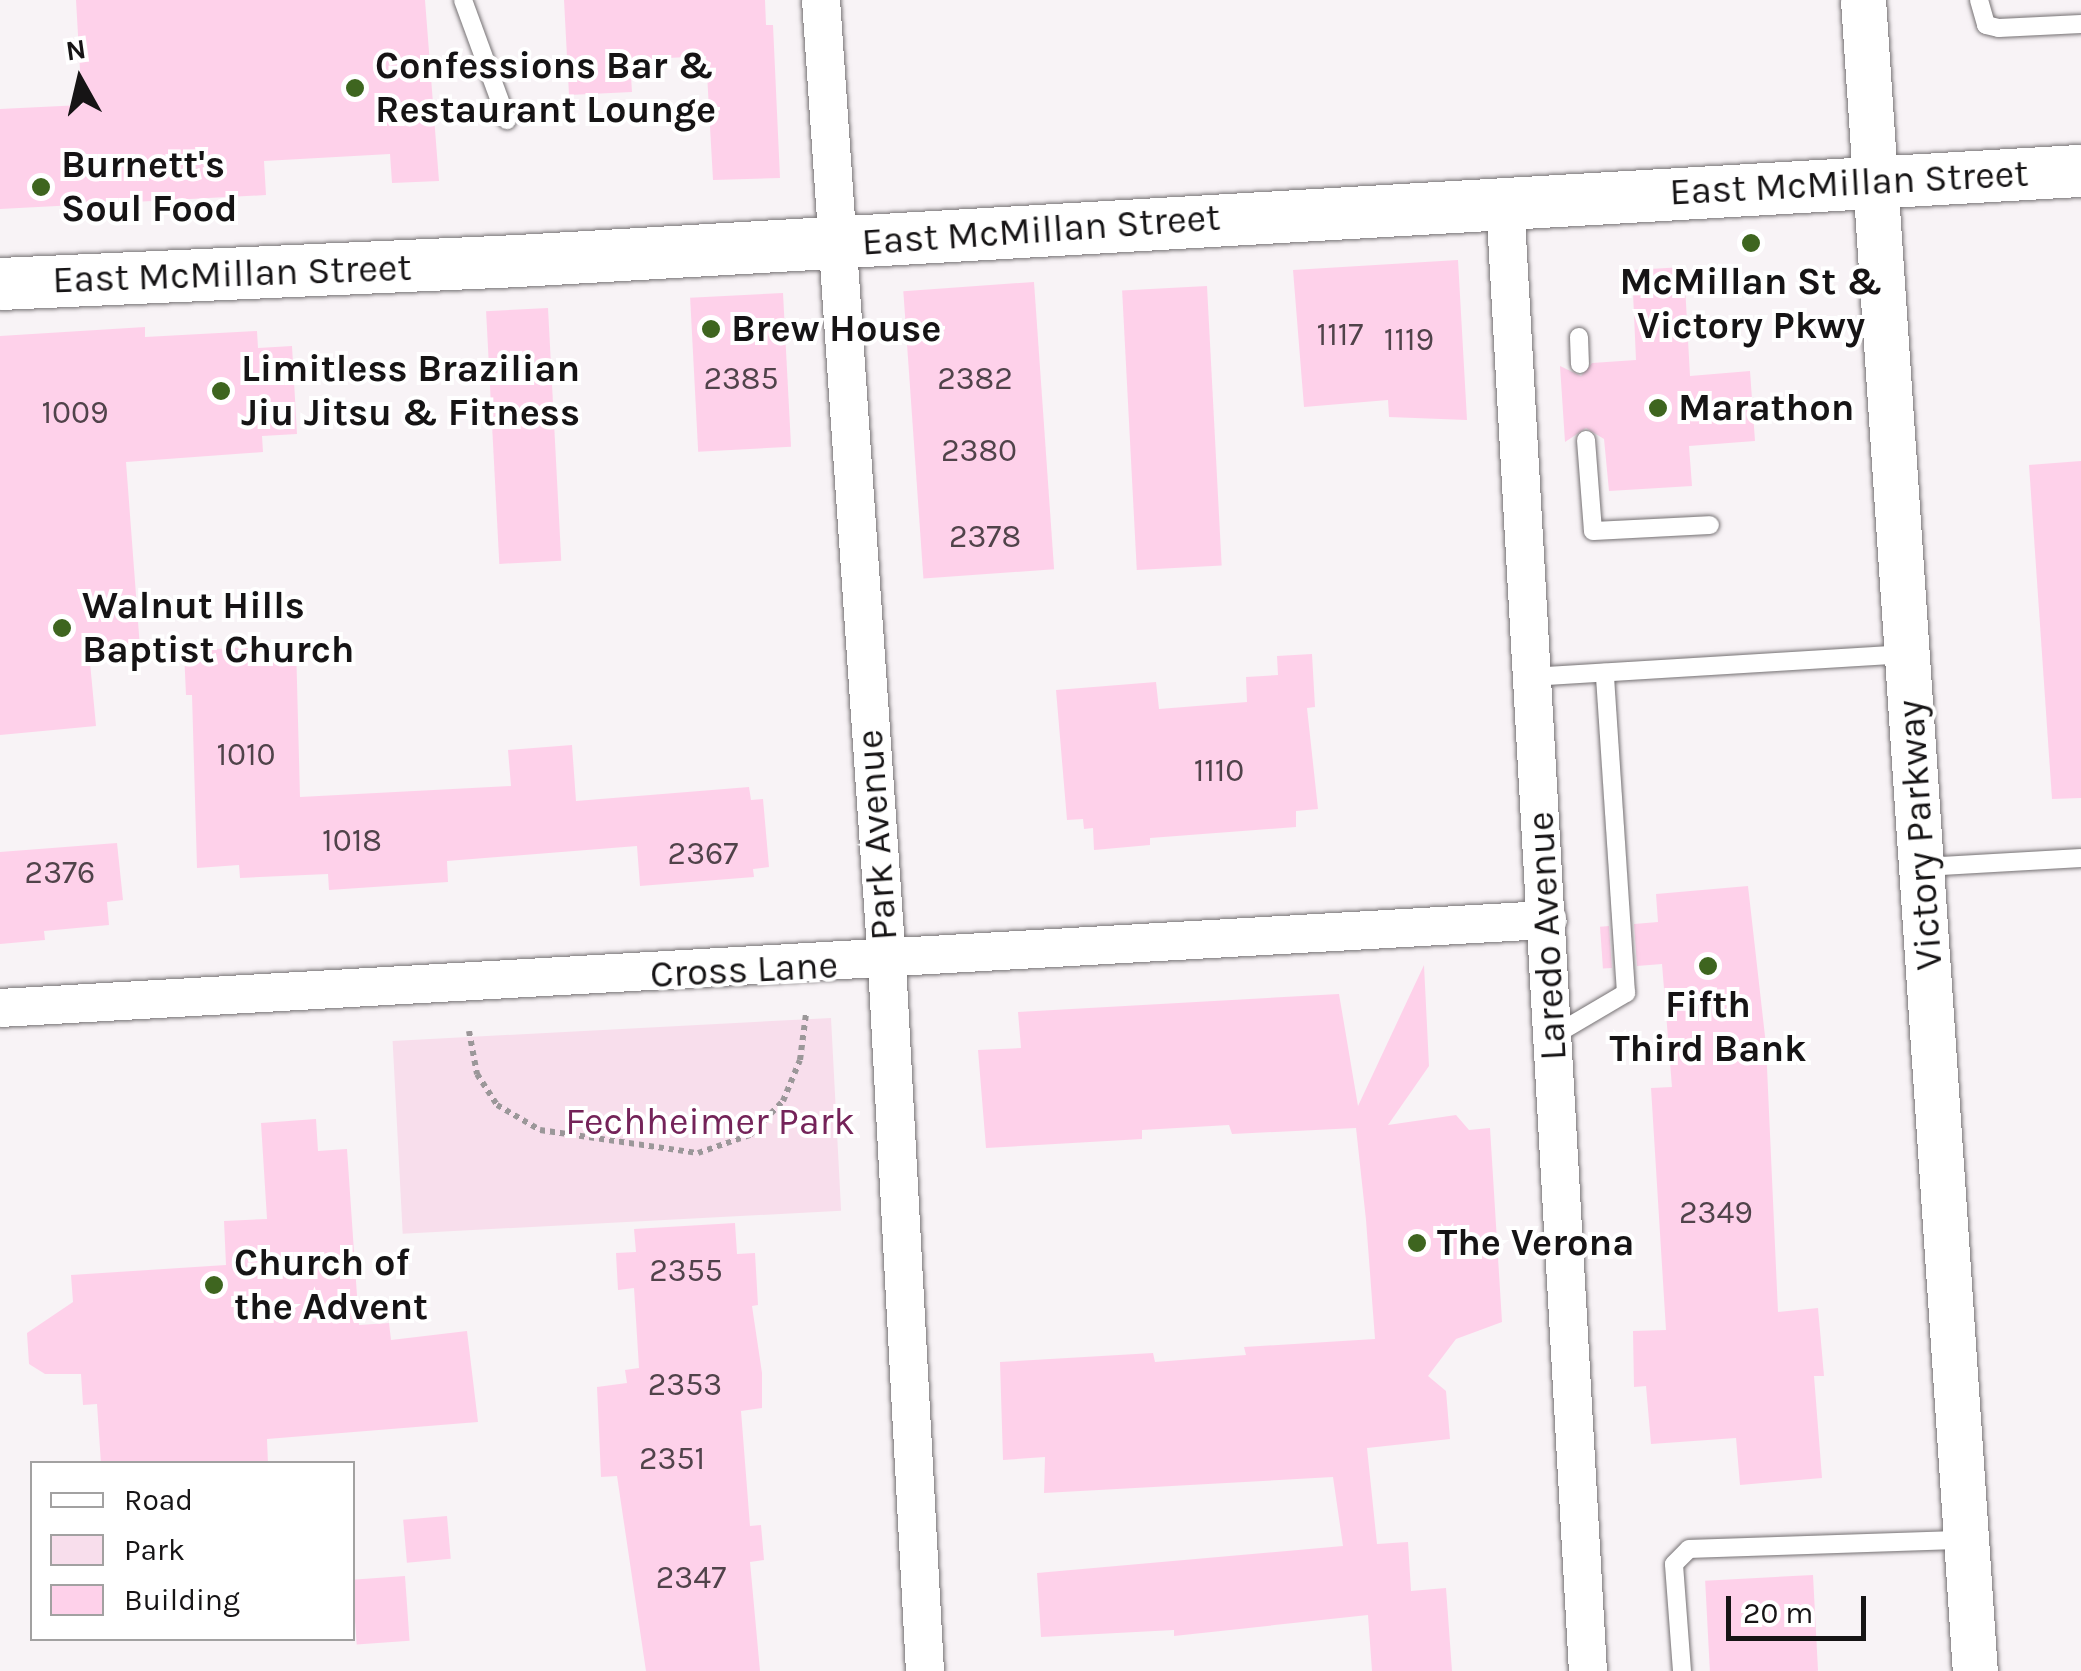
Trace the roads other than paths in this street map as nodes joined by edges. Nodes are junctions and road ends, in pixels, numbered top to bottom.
1 (463, 0) edge
2 (821, 0) edge
3 (1863, 0) edge
4 (1980, 0) edge
5 (2081, 24) edge
6 (507, 120) dead end
7 (2081, 171) edge
8 (1875, 183) junction
9 (1505, 201) junction
10 (838, 243) junction
11 (0, 284) edge
12 (1578, 337) dead end
13 (1580, 364) dead end
14 (1586, 440) dead end
15 (1710, 525) dead end
16 (1907, 654) junction
17 (1605, 673) junction
18 (1532, 677) junction
19 (2081, 858) edge
20 (1924, 868) junction
21 (1547, 920) junction
22 (886, 962) junction
23 (0, 1008) edge
24 (1553, 1036) junction
25 (1969, 1540) junction
26 (926, 1671) edge
27 (1588, 1671) edge
28 (1682, 1671) edge
29 (1975, 1671) edge

1 - 6 lane
2 - 10 street, Park Avenue
3 - 8 street, Victory Parkway
4 - 5 lane
7 - 8 main road, East McMillan Street
8 - 9 main road, East McMillan Street
8 - 16 street, Victory Parkway
9 - 10 main road, East McMillan Street
9 - 18 street, Laredo Avenue
10 - 11 main road, East McMillan Street
10 - 22 street, Park Avenue
12 - 13 lane
14 - 15 lane
16 - 17 lane
16 - 20 street, Victory Parkway
17 - 18 lane
17 - 24 lane
18 - 21 street, Laredo Avenue
19 - 20 lane
20 - 25 street, Victory Parkway
21 - 22 street, Cross Lane
21 - 24 street, Laredo Avenue
22 - 23 street, Cross Lane
22 - 26 street, Park Avenue
24 - 27 street, Laredo Avenue
25 - 28 lane
25 - 29 street, Victory Parkway

